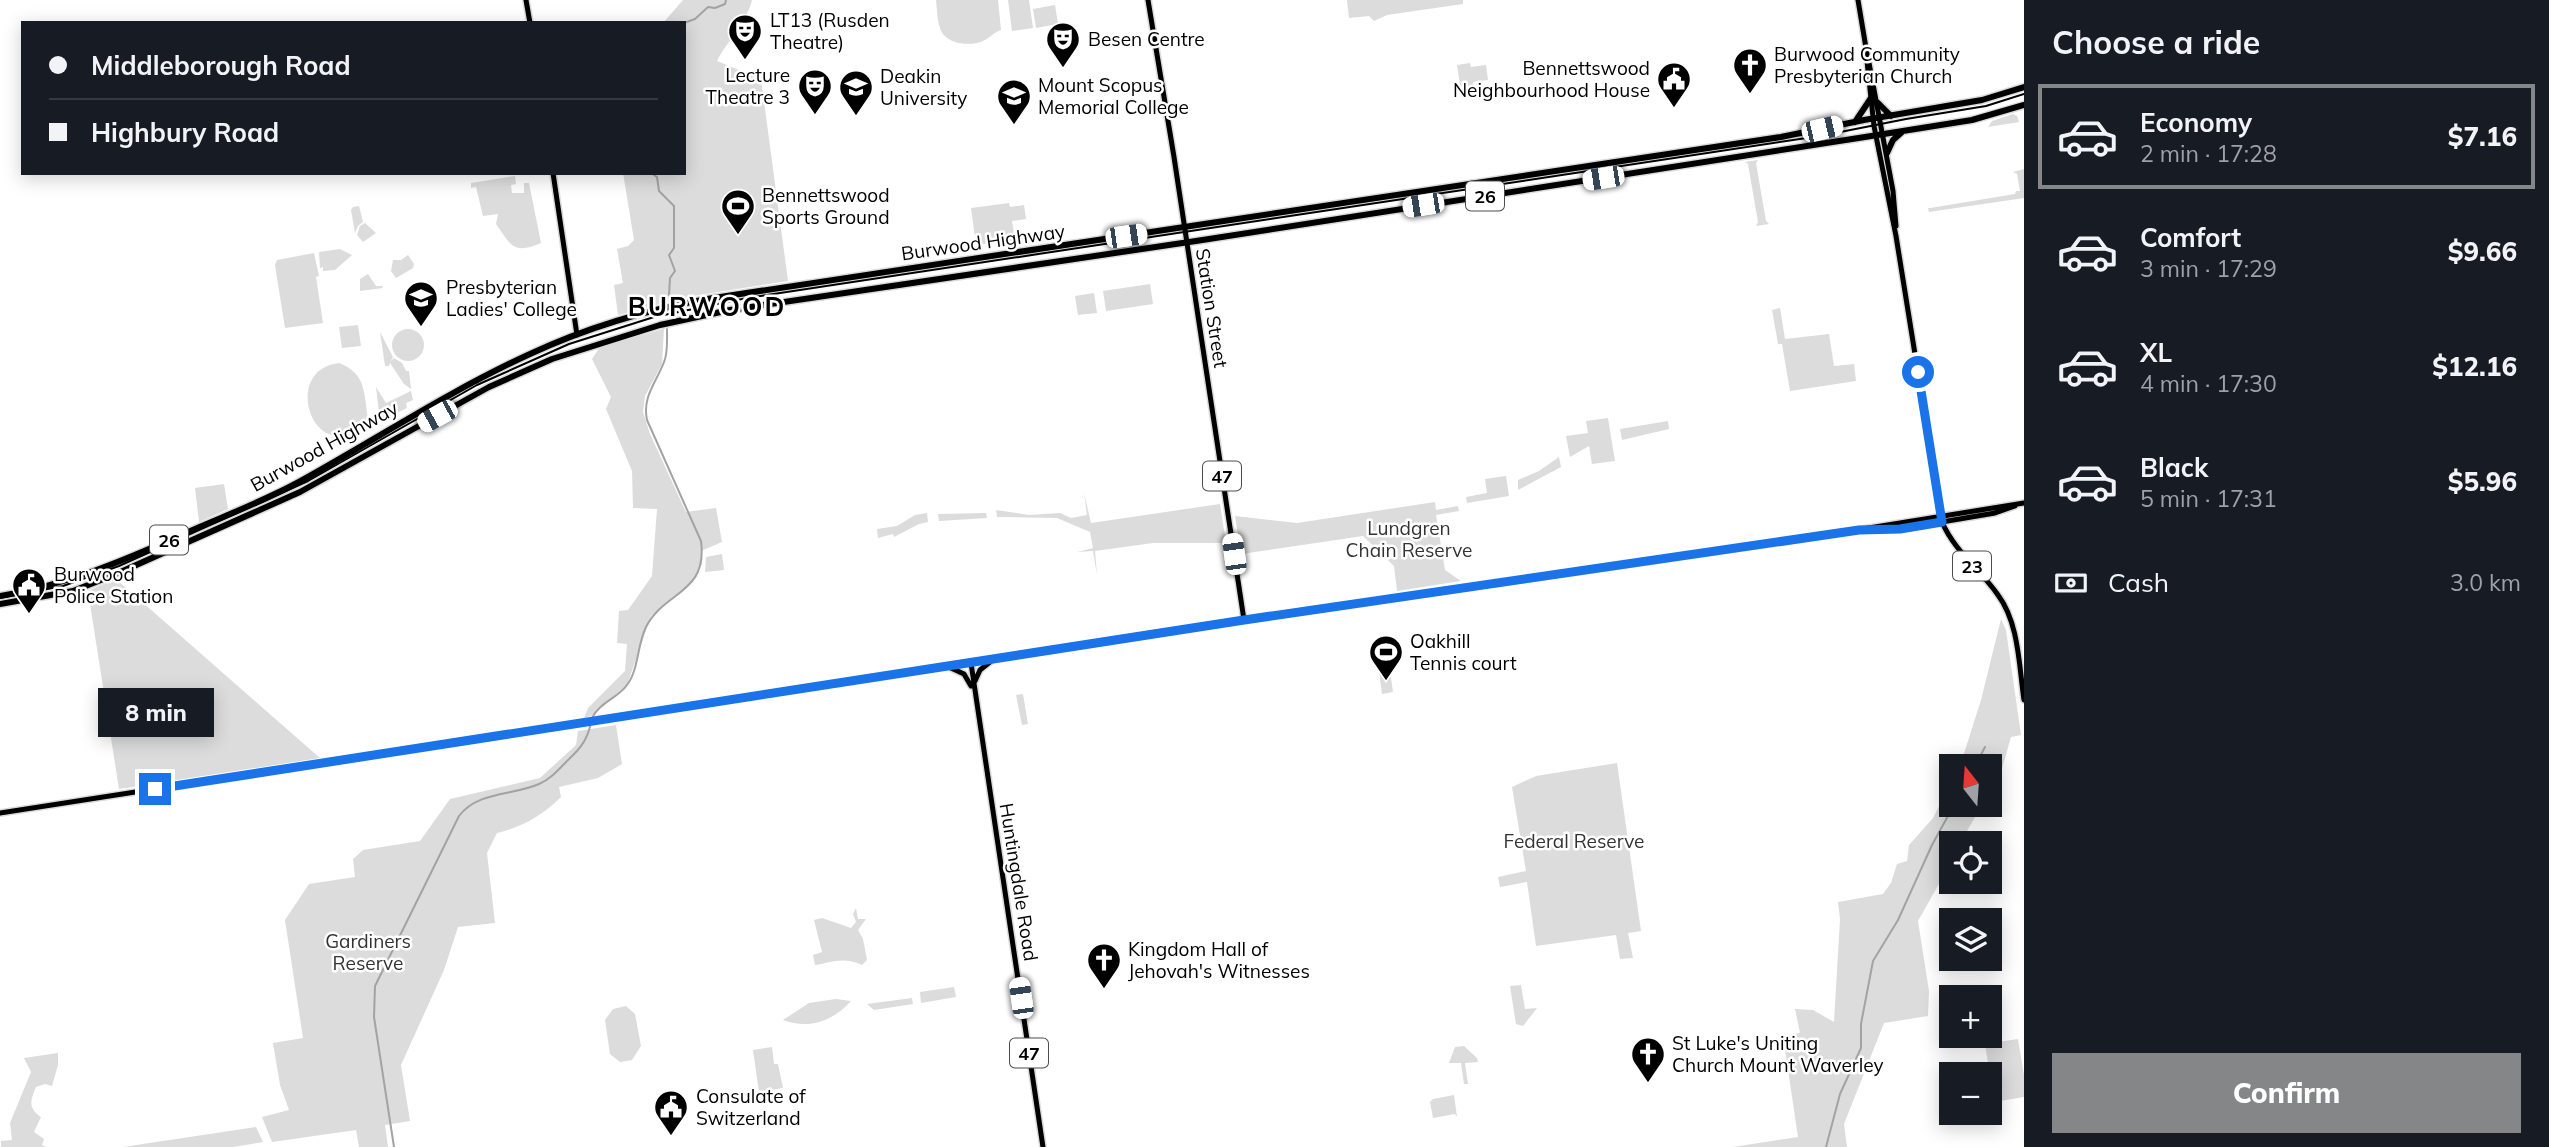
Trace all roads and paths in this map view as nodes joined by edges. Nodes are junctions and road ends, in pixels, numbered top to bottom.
1 (526, 0) edge
2 (1148, 0) edge
3 (1858, 0) edge
4 (530, 21) edge
5 (1866, 52) junction
6 (2024, 87) edge
7 (1871, 98) junction
8 (1878, 103) junction
9 (2024, 106) edge
10 (1891, 116) junction
11 (1877, 118) junction
12 (1855, 122) junction
13 (1903, 131) junction
14 (1880, 134) junction
15 (1781, 137) junction
16 (1783, 150) junction
17 (1887, 153) junction
18 (553, 175) edge
19 (1890, 191) junction
20 (1285, 213) junction
21 (1293, 226) junction
22 (1184, 228) junction
23 (1187, 242) junction
24 (1082, 243) junction
25 (1089, 256) junction
26 (794, 285) junction
27 (796, 301) junction
28 (574, 317) junction
29 (588, 331) junction
30 (577, 335) junction
31 (582, 348) junction
32 (329, 463) junction
33 (354, 464) junction
34 (298, 482) junction
35 (300, 492) junction
36 (2022, 503) edge
37 (1942, 519) junction
38 (161, 544) junction
39 (162, 553) junction
40 (104, 567) junction
41 (127, 569) junction
42 (78, 576) junction
43 (80, 588) junction
44 (0, 596) edge
45 (16, 597) junction
46 (0, 604) edge
47 (1244, 620) junction
48 (996, 659) junction
49 (971, 663) junction
50 (948, 667) junction
51 (975, 696) junction
52 (2024, 700) edge
53 (0, 813) edge
54 (1044, 1147) edge

1 - 4 main road
2 - 22 main road, Station Street / 47
3 - 5 main road, 23
5 - 7 main road, 23
5 - 8 main road, 23
6 - 10 highway, Burwood Highway / 26
7 - 11 main road, 23
7 - 12 highway
8 - 10 highway
8 - 11 main road, 23
9 - 13 highway, Burwood Highway / 26
10 - 11 highway, Burwood Highway / 26
11 - 12 highway, Burwood Highway / 26
11 - 14 main road, 23
12 - 15 highway, Burwood Highway / 26
13 - 14 highway, Burwood Highway / 26
13 - 17 highway
14 - 16 highway, Burwood Highway / 26
14 - 17 main road, 23
14 - 19 main road, 23
15 - 16 highway
15 - 20 highway, Burwood Highway / 26
16 - 21 highway, Burwood Highway / 26
17 - 19 main road, 23
18 - 28 main road
19 - 37 main road, 23
20 - 21 highway
20 - 22 highway, Burwood Highway / 26
21 - 23 highway, Burwood Highway / 26
22 - 23 main road, Station Street / 47
22 - 24 highway, Burwood Highway / 26
23 - 25 highway, Burwood Highway / 26
23 - 47 main road, Station Street / 47
24 - 25 highway
24 - 26 highway, Burwood Highway / 26
25 - 27 highway, Burwood Highway / 26
26 - 27 highway
26 - 29 highway, Burwood Highway / 26
27 - 31 highway, Burwood Highway / 26
28 - 29 main road
28 - 30 main road
29 - 30 highway, Burwood Highway / 26
30 - 31 highway
30 - 32 highway, Burwood Highway / 26
31 - 33 highway, Burwood Highway / 26
32 - 33 highway
32 - 34 highway, Burwood Highway / 26
33 - 35 highway, Burwood Highway / 26
34 - 35 highway
34 - 38 highway, Burwood Highway / 26
35 - 39 highway, Burwood Highway / 26
36 - 37 main road
37 - 47 main road
37 - 52 main road, 23
38 - 39 highway
38 - 40 highway, Burwood Highway / 26
39 - 41 highway, Burwood Highway / 26
40 - 41 highway
40 - 42 highway, Burwood Highway / 26
41 - 43 highway, Burwood Highway / 26
42 - 43 highway
42 - 45 highway, Burwood Highway / 26
43 - 45 highway, Burwood Highway / 26
44 - 45 highway, Burwood Highway / 26
45 - 46 highway, Burwood Highway / 26
47 - 48 main road
48 - 49 main road
48 - 51 main road, 47
49 - 50 main road
49 - 51 main road, Huntingdale Road / 47
50 - 51 main road
50 - 53 main road
51 - 54 main road, Huntingdale Road / 47

